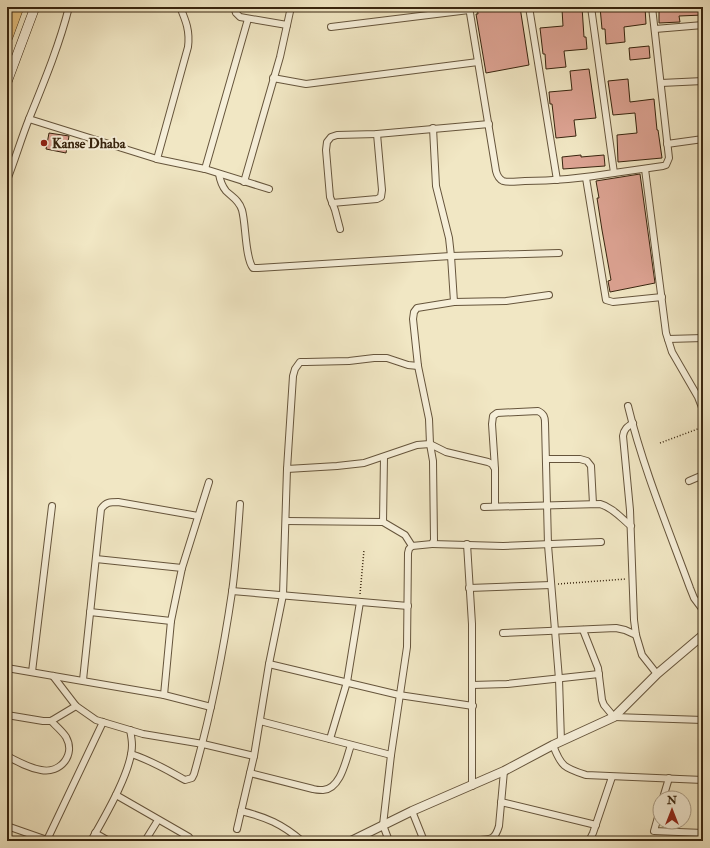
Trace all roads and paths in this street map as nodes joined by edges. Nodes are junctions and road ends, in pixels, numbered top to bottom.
1 (18, 7) edge
2 (35, 7) edge
3 (70, 7) edge
4 (180, 7) edge
5 (234, 7) edge
6 (291, 7) edge
7 (529, 7) edge
8 (591, 7) edge
9 (652, 7) edge
10 (469, 9) edge
11 (248, 18) junction
12 (287, 25) junction
13 (703, 25) edge
14 (331, 27) dead end
15 (655, 29) junction
16 (8, 35) edge
17 (478, 62) junction
18 (274, 78) junction
19 (703, 81) edge
20 (7, 82) edge
21 (661, 83) junction
22 (29, 119) junction
23 (489, 124) junction
24 (433, 128) junction
25 (376, 134) junction
26 (703, 139) edge
27 (667, 144) junction
28 (157, 159) junction
29 (645, 169) junction
30 (205, 170) junction
31 (614, 173) junction
32 (219, 174) junction
33 (586, 178) junction
34 (7, 180) edge
35 (557, 180) junction
36 (244, 182) junction
37 (269, 189) dead end
38 (332, 203) junction
39 (340, 229) dead end
40 (559, 252) dead end
41 (451, 256) junction
42 (549, 295) dead end
43 (662, 297) junction
44 (454, 302) junction
45 (703, 338) edge
46 (668, 339) junction
47 (418, 366) junction
48 (700, 396) edge
49 (628, 406) dead end
50 (703, 410) edge
51 (633, 423) junction
52 (703, 427) edge
53 (660, 443) dead end
54 (430, 444) junction
55 (384, 457) junction
56 (546, 459) junction
57 (495, 468) junction
58 (287, 469) junction
59 (703, 476) edge
60 (689, 481) dead end
61 (208, 482) dead end
62 (240, 504) dead end
63 (594, 504) junction
64 (52, 506) dead end
65 (495, 506) junction
66 (547, 506) junction
67 (484, 507) dead end
68 (198, 516) junction
69 (286, 521) junction
70 (383, 522) junction
71 (630, 526) junction
72 (601, 542) dead end
73 (432, 544) junction
74 (467, 544) junction
75 (548, 545) junction
76 (412, 546) junction
77 (364, 550) dead end
78 (96, 559) junction
79 (182, 568) junction
80 (633, 578) junction
81 (550, 585) junction
82 (469, 588) junction
83 (232, 591) junction
84 (283, 595) junction
85 (360, 602) junction
86 (408, 606) junction
87 (703, 610) edge
88 (90, 612) junction
89 (171, 621) junction
90 (583, 630) junction
91 (554, 632) junction
92 (503, 633) dead end
93 (636, 635) junction
94 (703, 635) edge
95 (269, 664) junction
96 (7, 668) edge
97 (32, 672) junction
98 (599, 674) junction
99 (657, 674) junction
100 (53, 676) junction
101 (84, 680) junction
102 (559, 680) junction
103 (347, 682) junction
104 (472, 685) junction
105 (399, 694) junction
106 (164, 695) junction
107 (76, 706) junction
108 (473, 706) junction
109 (211, 707) junction
110 (7, 715) edge
111 (614, 717) junction
112 (703, 720) edge
113 (52, 721) junction
114 (260, 721) junction
115 (103, 722) junction
116 (130, 730) junction
117 (330, 739) junction
118 (561, 742) junction
119 (202, 744) junction
120 (351, 745) junction
121 (553, 745) junction
122 (131, 754) junction
123 (391, 755) junction
124 (7, 756) edge
125 (254, 756) junction
126 (504, 771) junction
127 (250, 773) junction
128 (612, 776) junction
129 (669, 778) junction
130 (703, 780) edge
131 (472, 786) junction
132 (666, 790) edge
133 (116, 795) junction
134 (501, 802) junction
135 (241, 811) junction
136 (412, 811) junction
137 (158, 820) junction
138 (383, 825) junction
139 (596, 825) junction
140 (7, 826) edge
141 (237, 829) dead end
142 (654, 830) edge
143 (95, 833) junction
144 (703, 833) edge
145 (49, 840) edge
146 (91, 841) edge
147 (109, 841) edge
148 (145, 841) edge
149 (191, 841) edge
150 (302, 841) edge
151 (351, 841) edge
152 (389, 841) edge
153 (424, 841) edge
154 (474, 841) edge
155 (589, 841) edge

1 - 16 highway
2 - 20 main road
3 - 22 street
4 - 28 street
5 - 11 street
6 - 12 street
7 - 35 street
8 - 31 street
9 - 15 street
10 - 14 street
10 - 17 street
11 - 12 street
11 - 30 street
12 - 18 street
13 - 15 street
15 - 21 street
17 - 18 street
17 - 23 street
18 - 36 street
19 - 21 street
21 - 27 street
22 - 28 street
22 - 34 street
23 - 24 street
23 - 35 street
24 - 25 street
24 - 41 street
25 - 38 street
25 - 38 street
26 - 27 street
27 - 29 street
28 - 30 street
29 - 31 street
29 - 43 street
30 - 32 street
31 - 33 street
32 - 36 street
32 - 41 street
33 - 35 street
33 - 43 street
36 - 37 street
38 - 39 street
40 - 41 street
41 - 44 street
42 - 44 street
43 - 46 street
44 - 47 street
45 - 46 street
46 - 48 street
47 - 54 street
47 - 58 street
48 - 50 street
49 - 51 street
51 - 71 street
51 - 87 street
52 - 53 path
54 - 55 street
54 - 57 street
54 - 73 street
55 - 58 street
55 - 70 street
56 - 57 street
56 - 63 street
56 - 66 street
57 - 65 street
58 - 69 street
59 - 60 street
61 - 68 street
62 - 83 street
63 - 66 street
63 - 71 street
64 - 97 street
65 - 66 street
65 - 67 street
66 - 75 street
68 - 78 street
68 - 79 street
69 - 70 street
69 - 84 street
70 - 76 street
71 - 80 street
72 - 75 street
73 - 74 street
73 - 76 street
74 - 75 street
74 - 82 street
75 - 81 street
76 - 86 street
77 - 85 path
78 - 79 street
78 - 88 street
79 - 89 street
80 - 81 path
80 - 93 street
81 - 82 street
81 - 91 street
82 - 104 street
83 - 84 street
83 - 109 street
84 - 85 street
84 - 95 street
85 - 86 street
85 - 103 street
86 - 105 street
88 - 89 street
88 - 101 street
89 - 106 street
90 - 91 street
90 - 93 street
90 - 98 street
91 - 92 street
91 - 102 street
93 - 99 street
94 - 99 street
95 - 103 street
95 - 114 street
96 - 97 street
97 - 100 street
98 - 102 street
98 - 111 street
99 - 111 street
100 - 101 street
100 - 107 street
101 - 106 street
102 - 104 street
102 - 118 street
103 - 105 street
103 - 117 street
104 - 108 street
105 - 108 street
105 - 123 street
106 - 109 street
107 - 113 street
107 - 115 street
108 - 131 street
109 - 119 street
110 - 113 street
111 - 112 street
111 - 118 street
113 - 124 street
114 - 117 street
114 - 125 street
115 - 116 street
115 - 145 street
116 - 119 street
116 - 122 street
117 - 120 street
118 - 121 street
119 - 122 street
119 - 125 street
120 - 123 street
120 - 127 street
121 - 126 street
121 - 128 street
122 - 133 street
123 - 138 street
125 - 127 street
126 - 131 street
126 - 134 street
127 - 135 street
128 - 129 street
128 - 139 street
129 - 130 street
129 - 132 street
131 - 136 street
133 - 137 street
133 - 143 street
134 - 139 street
134 - 154 street
135 - 141 street
135 - 150 street
136 - 138 street
136 - 153 street
137 - 148 street
137 - 149 street
138 - 151 street
138 - 152 street
139 - 155 street
140 - 145 street
142 - 144 street
143 - 146 street
143 - 147 street

